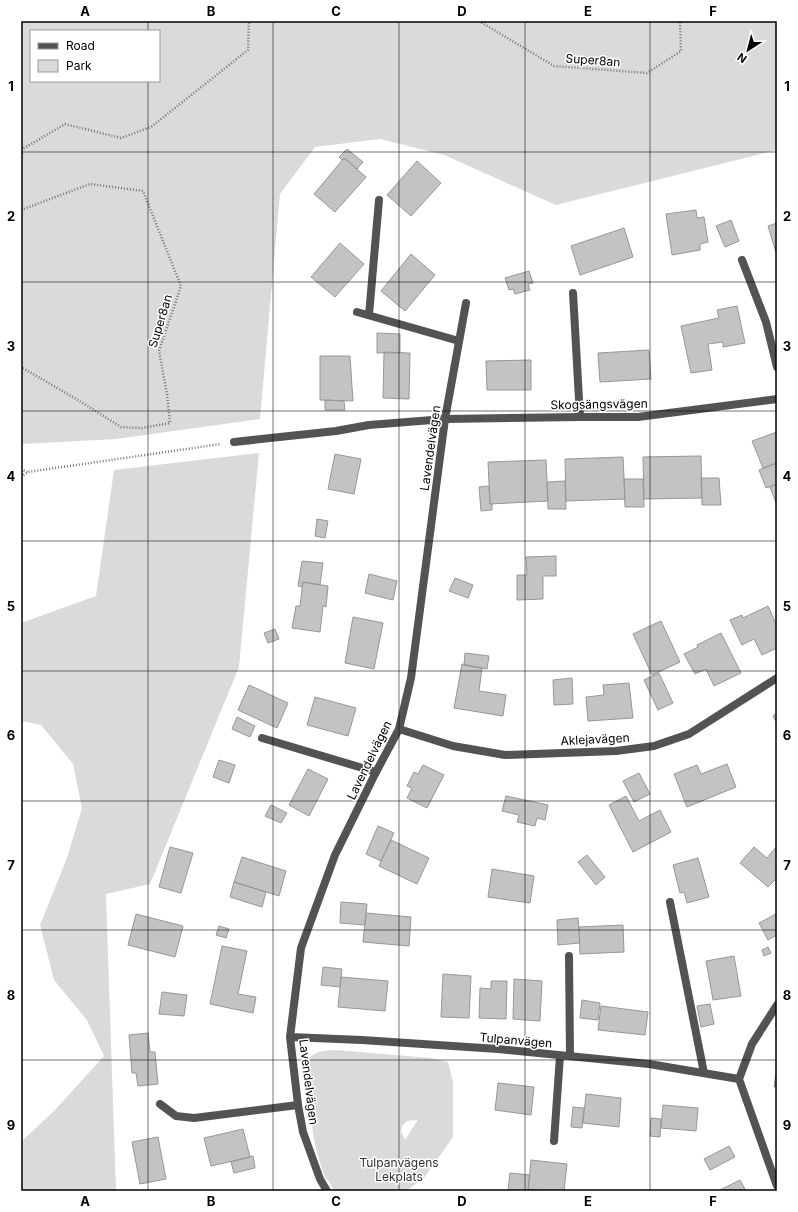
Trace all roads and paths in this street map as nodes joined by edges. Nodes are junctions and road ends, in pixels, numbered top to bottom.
1 (249, 21) edge
2 (479, 21) edge
3 (680, 21) edge
4 (21, 150) edge
5 (379, 200) dead end
6 (21, 210) edge
7 (742, 260) dead end
8 (573, 293) dead end
9 (466, 303) dead end
10 (357, 312) dead end
11 (369, 315) junction
12 (459, 340) junction
13 (21, 367) edge
14 (777, 367) edge
15 (777, 399) edge
16 (580, 417) junction
17 (445, 419) junction
18 (234, 442) joint
19 (21, 469) edge
20 (28, 472) junction
21 (21, 477) edge
22 (777, 678) edge
23 (399, 729) junction
24 (262, 738) dead end
25 (376, 772) junction
26 (670, 902) dead end
27 (569, 956) dead end
28 (777, 1005) edge
29 (290, 1037) junction
30 (560, 1056) junction
31 (570, 1056) junction
32 (704, 1073) junction
33 (739, 1078) junction
34 (160, 1104) dead end
35 (298, 1105) junction
36 (554, 1141) dead end
37 (777, 1186) edge
38 (327, 1191) edge

1 - 4 path
2 - 3 path, Super8an
5 - 11 street
6 - 13 path, Super8an
7 - 14 street
8 - 16 street
9 - 12 street, Lavendelvägen
10 - 11 street
11 - 12 street
12 - 17 street, Lavendelvägen
15 - 16 street, Skogsängsvägen
16 - 17 street, Skogsängsvägen
17 - 18 street, Skogsängsvägen
17 - 23 street, Lavendelvägen
18 - 20 path
19 - 20 path
20 - 21 path
22 - 23 street, Aklejavägen
23 - 25 street, Lavendelvägen
24 - 25 street
25 - 29 street, Lavendelvägen
26 - 32 street
27 - 31 street
28 - 33 street
29 - 30 street, Tulpanvägen
29 - 35 street, Lavendelvägen
30 - 31 street, Tulpanvägen
30 - 36 street
31 - 32 street, Tulpanvägen
32 - 33 street, Tulpanvägen
33 - 37 street
34 - 35 street
35 - 38 street, Lavendelvägen

